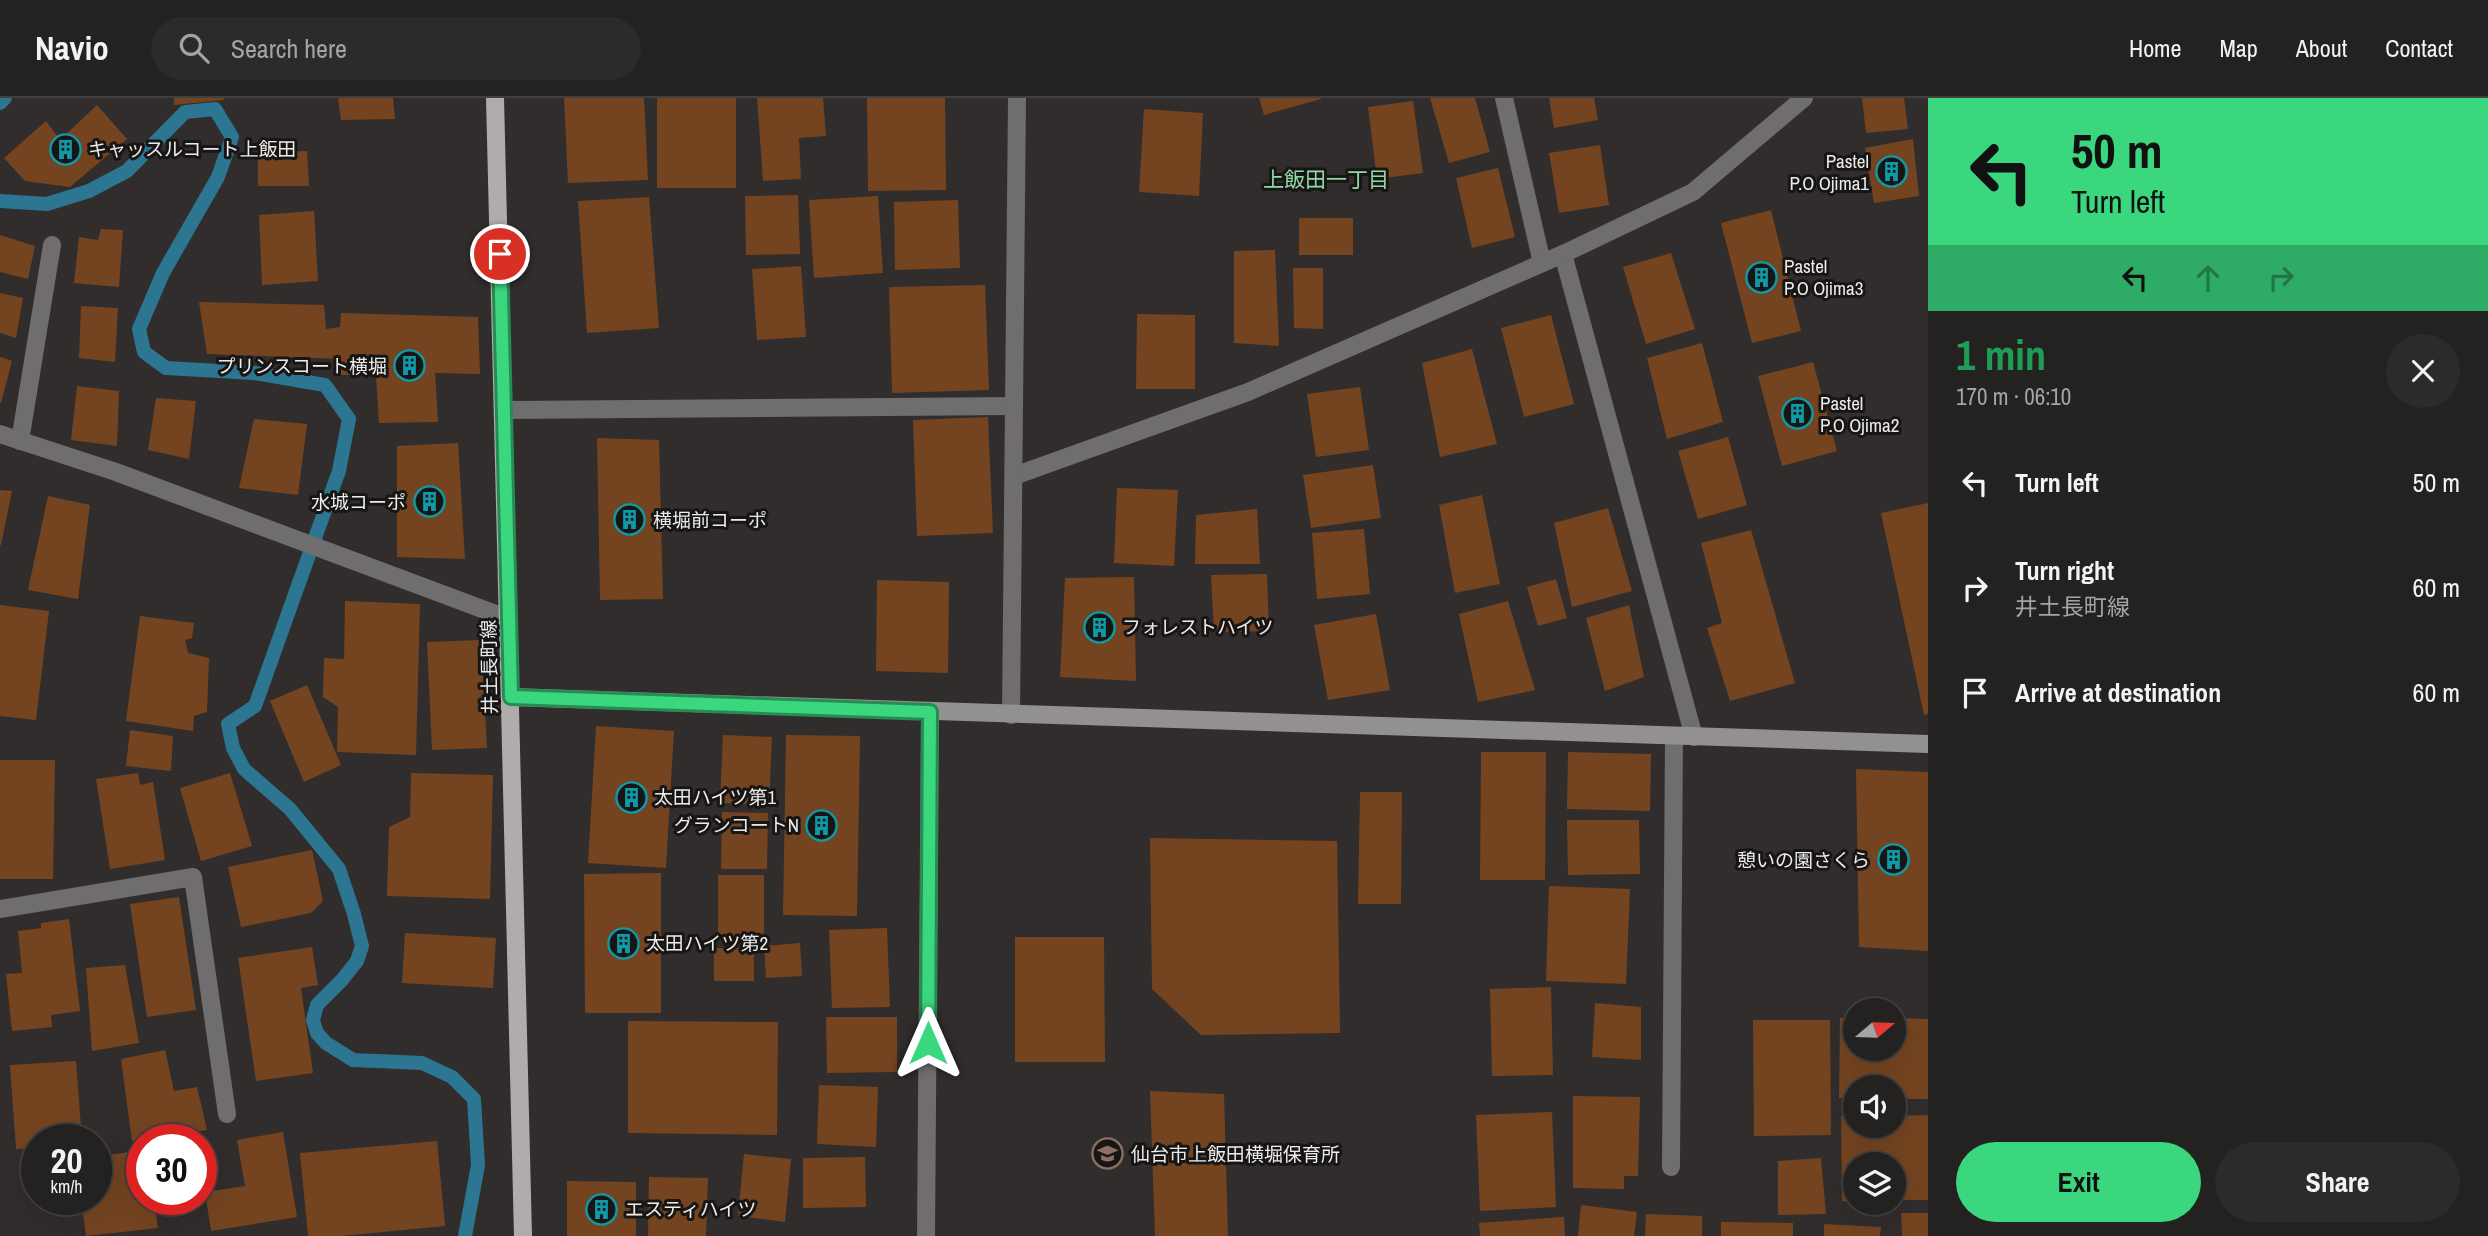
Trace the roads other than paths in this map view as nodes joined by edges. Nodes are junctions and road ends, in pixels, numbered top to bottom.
1 (495, 98) edge
2 (1017, 98) edge
3 (1504, 98) edge
4 (1804, 98) edge
5 (52, 245) dead end
6 (1563, 254) junction
7 (1542, 264) junction
8 (1014, 406) junction
9 (504, 410) junction
10 (0, 434) edge
11 (20, 441) junction
12 (1014, 476) junction
13 (509, 619) junction
14 (511, 697) junction
15 (930, 712) junction
16 (1011, 715) junction
17 (1674, 736) junction
18 (1694, 737) junction
19 (1928, 744) edge
20 (0, 909) edge
21 (227, 1114) dead end
22 (1671, 1167) dead end
23 (523, 1236) edge
24 (926, 1236) edge

1 - 9 main road, 井土長町線
2 - 8 street
3 - 7 street
4 - 6 street
5 - 11 street
6 - 7 street
6 - 18 street
7 - 12 street
8 - 9 street
8 - 12 street
9 - 13 main road, 井土長町線
10 - 11 street
11 - 13 street
12 - 16 street
13 - 14 main road, 井土長町線
14 - 15 street
14 - 23 main road, 井土長町線
15 - 16 street
15 - 24 street
16 - 17 street
17 - 18 street
17 - 22 street
18 - 19 street
20 - 21 street

